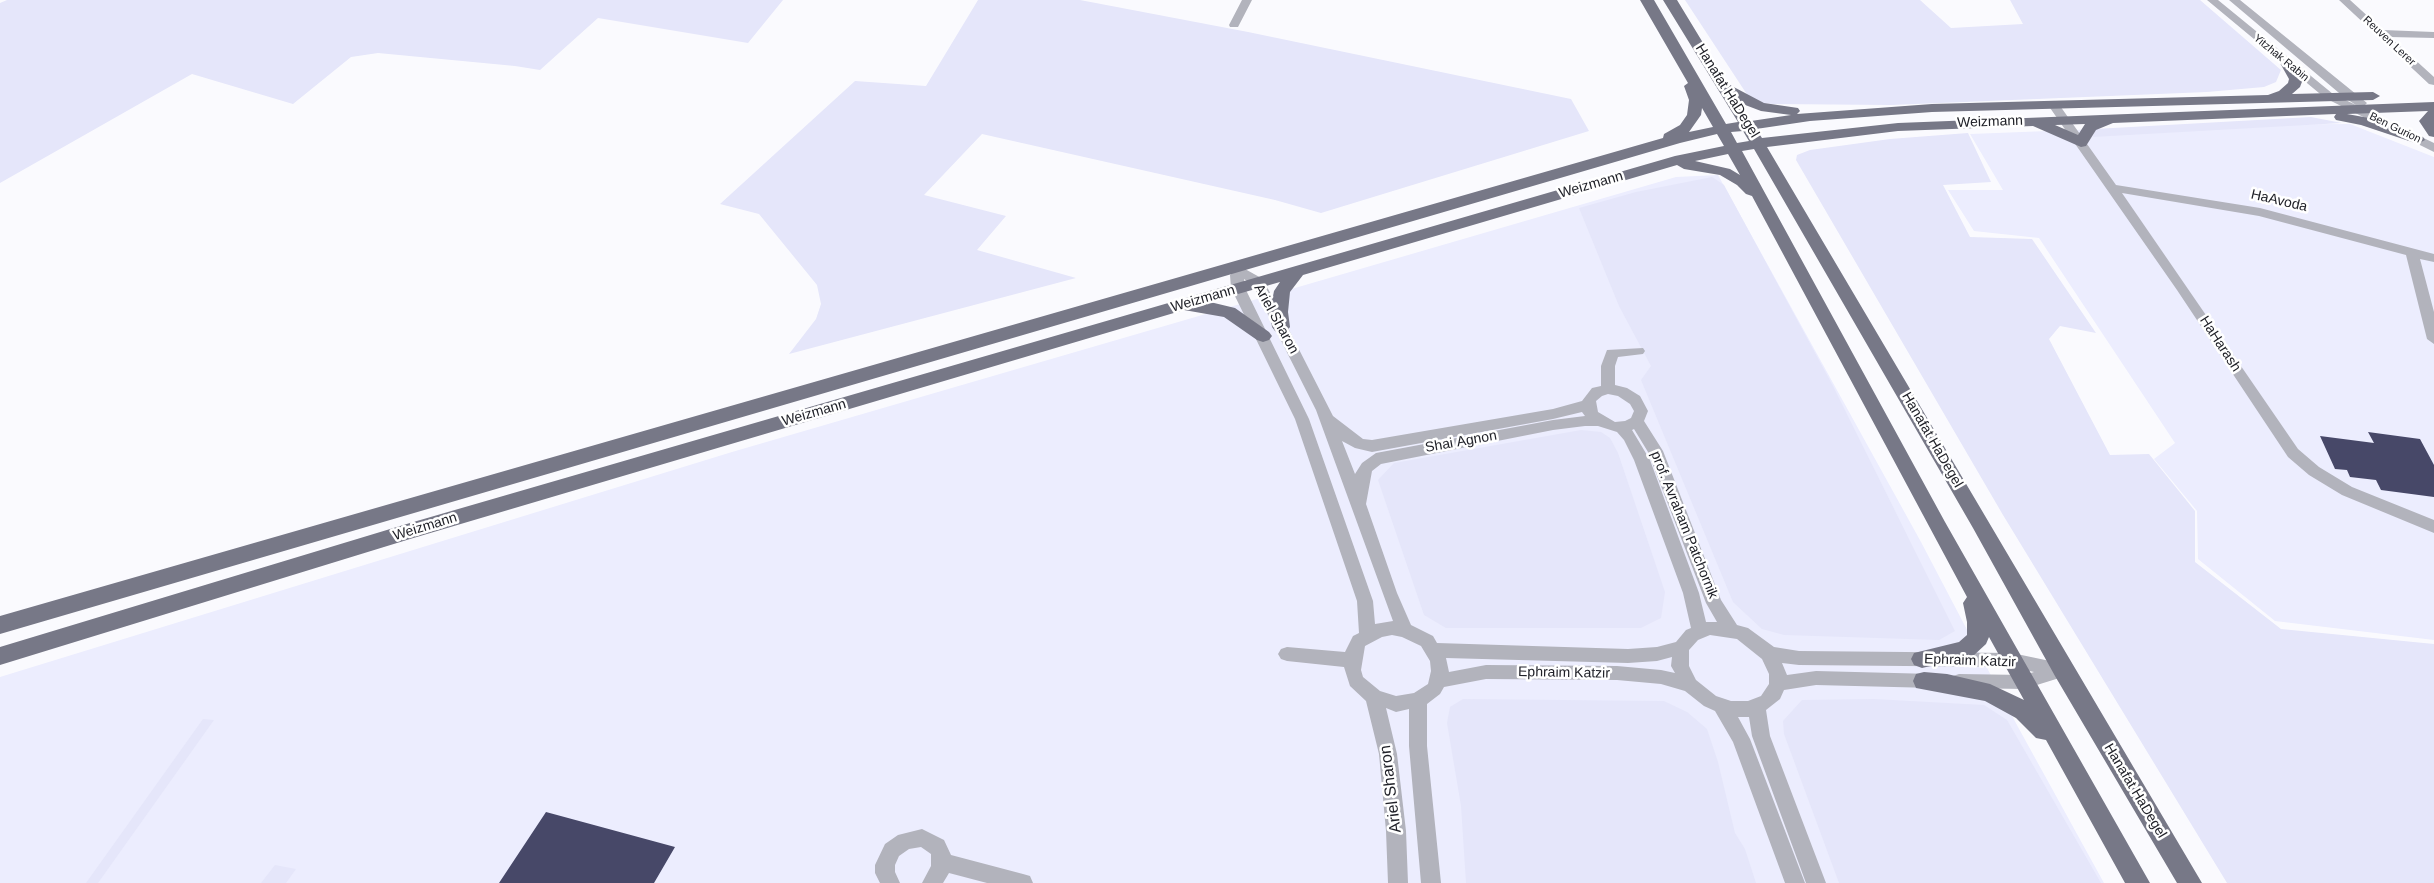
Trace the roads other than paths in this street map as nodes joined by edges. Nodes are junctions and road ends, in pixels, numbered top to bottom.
1 (1247, 0) edge
2 (1647, 0) edge
3 (1670, 0) edge
4 (2212, 0) edge
5 (2234, 0) edge
6 (2344, 0) edge
7 (1234, 25) dead end
8 (2380, 33) junction
9 (2434, 35) edge
10 (1680, 56) junction
11 (2287, 63) junction
12 (1722, 82) junction
13 (2434, 82) edge
14 (2434, 95) edge
15 (2329, 96) junction
16 (2265, 97) junction
17 (2352, 103) junction
18 (2054, 105) junction
19 (2434, 106) edge
20 (2371, 108) junction
21 (2288, 112) junction
22 (2434, 113) edge
23 (1854, 114) junction
24 (2124, 117) junction
25 (2064, 119) junction
26 (2014, 121) junction
27 (1748, 125) junction
28 (1722, 129) junction
29 (2434, 133) edge
30 (1827, 135) junction
31 (2418, 140) junction
32 (2434, 140) edge
33 (1759, 143) junction
34 (2081, 143) junction
35 (1732, 148) junction
36 (2434, 148) edge
37 (1636, 151) junction
38 (1658, 166) junction
39 (2114, 188) junction
40 (1792, 198) junction
41 (1765, 207) junction
42 (2412, 252) junction
43 (2434, 258) edge
44 (1236, 268) junction
45 (1297, 271) junction
46 (1258, 282) junction
47 (1238, 288) junction
48 (1172, 308) junction
49 (1281, 327) junction
50 (1263, 336) junction
51 (2434, 339) edge
52 (1638, 351) dead end
53 (1608, 390) junction
54 (1588, 405) junction
55 (1325, 416) junction
56 (1599, 421) junction
57 (1637, 422) junction
58 (1621, 427) junction
59 (1359, 505) junction
60 (2434, 527) edge
61 (1965, 576) junction
62 (0, 625) edge
63 (1405, 630) junction
64 (1730, 630) junction
65 (1700, 631) junction
66 (1368, 635) junction
67 (1681, 648) junction
68 (1434, 650) junction
69 (1287, 654) dead end
70 (1769, 654) junction
71 (0, 656) edge
72 (1351, 660) junction
73 (2012, 660) junction
74 (1923, 670) junction
75 (2063, 670) junction
76 (1438, 681) junction
77 (2024, 682) junction
78 (1778, 684) junction
79 (1690, 685) junction
80 (1374, 697) junction
81 (1418, 700) junction
82 (1722, 706) junction
83 (1757, 707) junction
84 (2072, 768) junction
85 (942, 862) junction
86 (885, 880) edge
87 (932, 883) edge
88 (1023, 883) edge
89 (1398, 883) edge
90 (1431, 883) edge
91 (1795, 883) edge
92 (1816, 883) edge
93 (2138, 883) edge
94 (2190, 883) edge

1 - 7 street
2 - 10 main road, Hanafat HaDegel
3 - 12 main road, Hanafat HaDegel
4 - 11 street, Yitzhak Rabin
5 - 17 street, Yitzhak Rabin
6 - 8 street, Reuven Lerer
8 - 9 street
8 - 13 street, Reuven Lerer
10 - 28 main road, Hanafat HaDegel
10 - 37 main road
11 - 15 street, Yitzhak Rabin
11 - 16 main road
12 - 23 main road
12 - 27 main road, Hanafat HaDegel
14 - 17 main road, Weizmann
15 - 16 main road, Weizmann
15 - 17 main road, Weizmann
16 - 18 main road, Weizmann
17 - 20 main road, Weizmann
17 - 21 main road, Weizmann
17 - 31 street, Ben Gurion
18 - 23 main road, Weizmann
18 - 25 street, HaHarash
19 - 20 main road, Weizmann
20 - 32 street, Ben Gurion
21 - 24 main road, Weizmann
21 - 31 main road
22 - 29 main road
23 - 27 main road, Weizmann
24 - 25 main road, Weizmann
24 - 34 main road
25 - 26 main road, Weizmann
25 - 34 street, HaHarash
26 - 30 main road, Weizmann
26 - 34 main road
27 - 28 main road, Weizmann
27 - 33 main road, Hanafat HaDegel
28 - 35 main road, Hanafat HaDegel
28 - 37 main road, Weizmann
30 - 33 main road, Weizmann
30 - 40 main road
31 - 36 street, Ben Gurion
33 - 35 main road, Weizmann
33 - 40 main road, Hanafat HaDegel
34 - 39 street, HaHarash
35 - 38 main road, Weizmann
35 - 41 main road, Hanafat HaDegel
37 - 44 main road, Weizmann
38 - 41 main road
38 - 45 main road, Weizmann
39 - 42 street, HaAvoda
39 - 60 street, HaHarash
40 - 75 main road, Hanafat HaDegel
41 - 61 main road, Hanafat HaDegel
42 - 43 street, HaAvoda
42 - 51 street
44 - 46 street, Ariel Sharon
44 - 47 street, Ariel Sharon
44 - 62 main road, Weizmann
45 - 46 main road, Weizmann
45 - 49 main road
46 - 47 main road, Weizmann
46 - 49 street, Ariel Sharon
47 - 48 main road, Weizmann
47 - 50 street, Ariel Sharon
48 - 50 main road
48 - 71 main road, Weizmann
49 - 55 street, Ariel Sharon
50 - 66 street, Ariel Sharon
52 - 53 street
53 - 54 street
53 - 57 street
54 - 55 street, Shai Agnon
54 - 56 street
55 - 59 street, Ariel Sharon
56 - 58 street
56 - 59 street, Shai Agnon
57 - 58 street
57 - 64 street, prof. Avraham Patchornik
58 - 65 street, prof. Avraham Patchornik
59 - 63 street, Ariel Sharon
61 - 73 main road, Hanafat HaDegel
61 - 74 main road
63 - 66 street
63 - 68 street
64 - 65 street
64 - 70 street
65 - 67 street
66 - 72 street
67 - 68 street, Ephraim Katzir
67 - 79 street
68 - 76 street
69 - 72 street
70 - 74 street, Ephraim Katzir
70 - 78 street
72 - 80 street
73 - 74 street, Ephraim Katzir
73 - 75 street, Ephraim Katzir
73 - 77 main road, Hanafat HaDegel
74 - 77 street, Ephraim Katzir
74 - 78 street, Ephraim Katzir
74 - 84 main road
75 - 77 street, Ephraim Katzir
75 - 94 main road, Hanafat HaDegel
76 - 79 street, Ephraim Katzir
76 - 81 street
77 - 84 main road, Hanafat HaDegel
78 - 83 street
79 - 82 street
80 - 81 street
80 - 89 street, Ariel Sharon
81 - 90 street, Ariel Sharon
82 - 83 street
82 - 91 street
83 - 92 street
84 - 93 main road, Hanafat HaDegel
85 - 86 street
85 - 87 street
85 - 88 street

